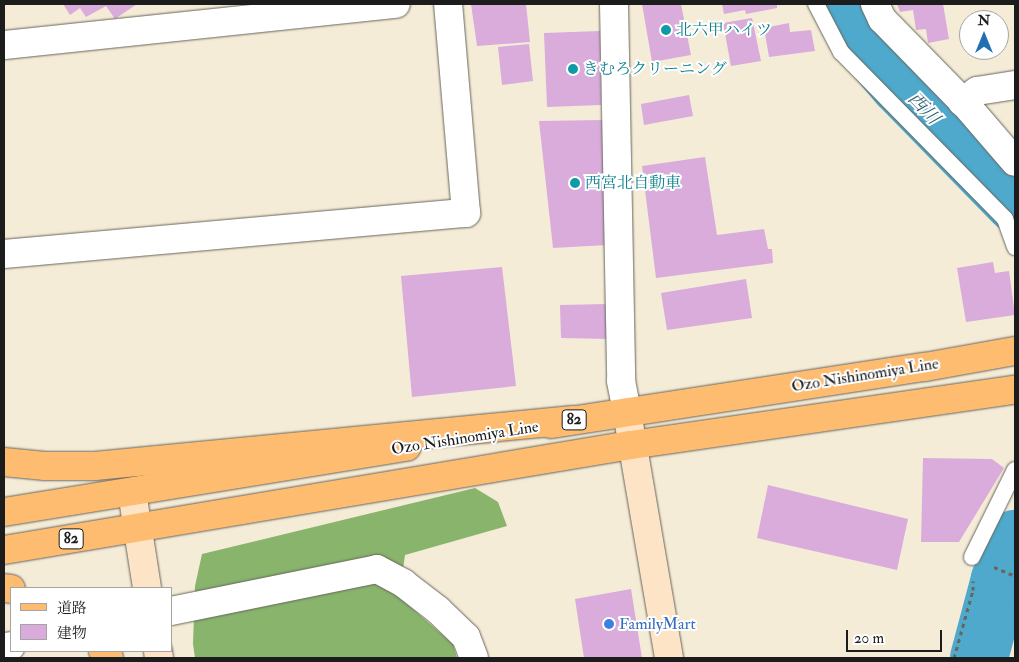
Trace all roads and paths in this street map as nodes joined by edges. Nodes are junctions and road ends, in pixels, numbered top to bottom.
1 (396, 4) edge
2 (448, 4) edge
3 (614, 4) edge
4 (816, 4) edge
5 (875, 4) edge
6 (4, 45) edge
7 (1015, 85) edge
8 (962, 102) junction
9 (1015, 162) edge
10 (1015, 247) edge
11 (4, 254) edge
12 (1015, 350) edge
13 (1015, 390) edge
14 (627, 412) junction
15 (573, 420) junction
16 (631, 445) junction
17 (4, 462) edge
18 (1015, 470) edge
19 (132, 492) junction
20 (4, 512) edge
21 (137, 529) junction
22 (4, 550) edge
23 (979, 560) junction
24 (1013, 575) edge
25 (147, 587) edge
26 (172, 611) edge
27 (474, 658) edge
28 (669, 658) edge
29 (954, 658) edge

1 - 6 street
2 - 11 street
3 - 14 street
4 - 10 lane
5 - 8 street
7 - 8 street
8 - 9 street
12 - 14 main road, Ozo Nishinomiya Line / 82
13 - 16 main road, Ozo Nishinomiya Line / 82
14 - 15 main road, Ozo Nishinomiya Line / 82
14 - 16 street
15 - 17 main road
15 - 19 main road, Ozo Nishinomiya Line / 82
16 - 21 main road, Ozo Nishinomiya Line / 82
16 - 28 street
18 - 23 lane
19 - 20 main road, Ozo Nishinomiya Line / 82
19 - 21 street
21 - 22 main road, Ozo Nishinomiya Line / 82
21 - 25 street
23 - 24 path
23 - 29 path
26 - 27 street

